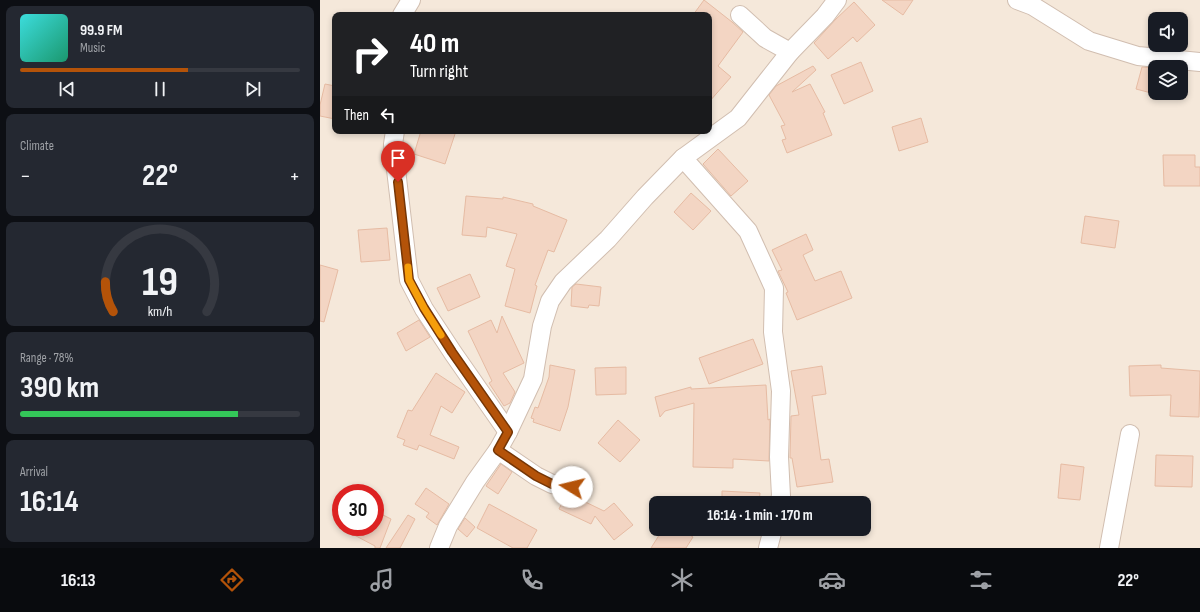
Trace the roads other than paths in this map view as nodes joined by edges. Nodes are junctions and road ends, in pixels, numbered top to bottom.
1 (411, 0) edge
2 (837, 0) edge
3 (1017, 0) edge
4 (404, 12) edge
5 (740, 15) dead end
6 (790, 52) junction
7 (1200, 62) edge
8 (395, 134) edge
9 (683, 158) junction
10 (508, 432) junction
11 (1130, 434) dead end
12 (498, 450) junction
13 (572, 487) dead end
14 (781, 496) edge
15 (771, 536) edge
16 (439, 548) edge
17 (768, 548) edge
18 (1109, 548) edge

1 - 4 street
2 - 6 street
3 - 7 street
5 - 6 street
6 - 9 street
8 - 10 street
9 - 10 street
9 - 14 street
10 - 12 street
11 - 18 street
12 - 13 street
12 - 16 street
15 - 17 street

